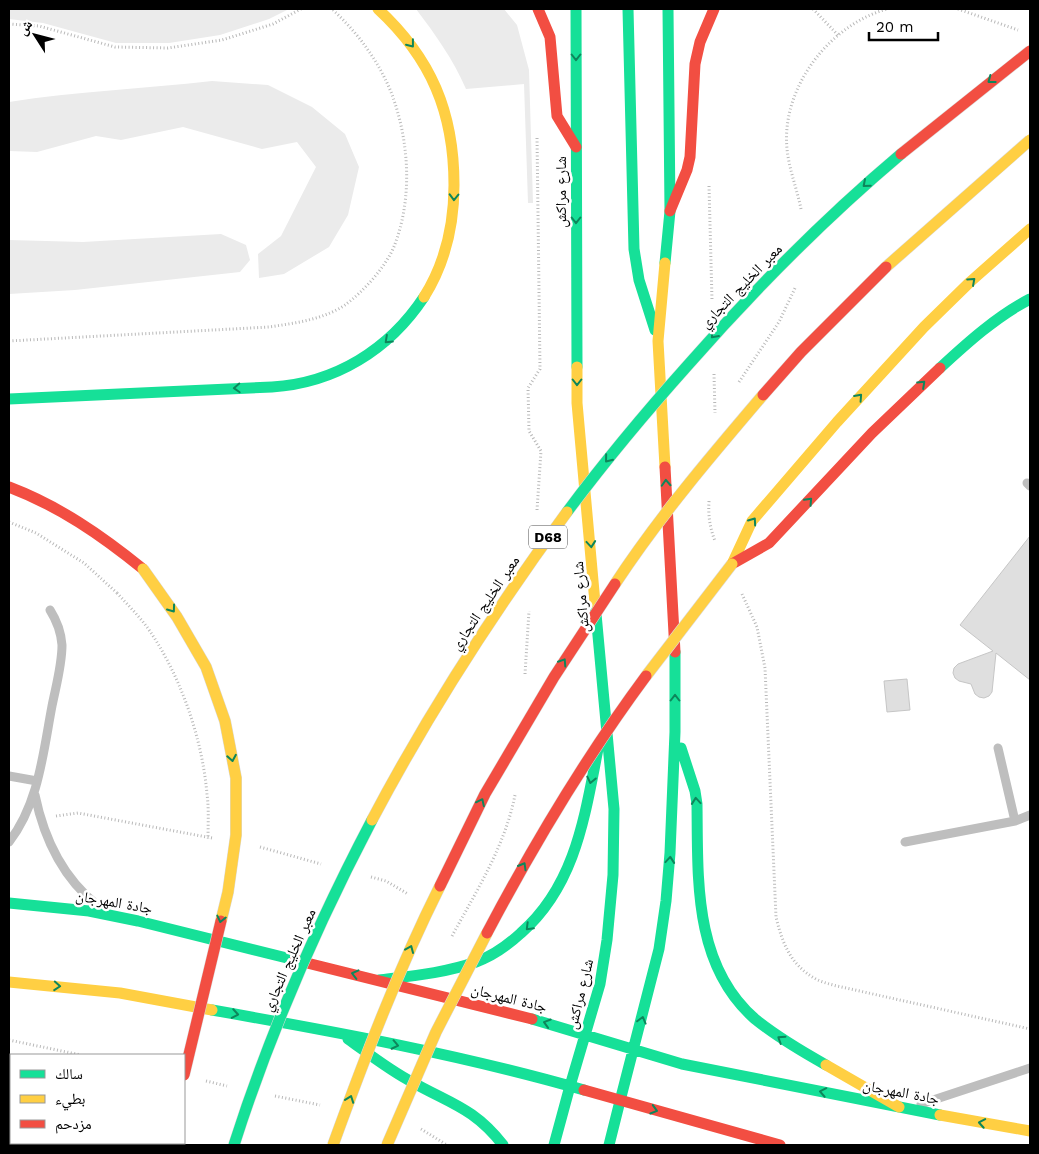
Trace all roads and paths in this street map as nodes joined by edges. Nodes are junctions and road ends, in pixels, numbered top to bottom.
1 (301, 9) edge
2 (332, 9) edge
3 (378, 9) edge
4 (538, 9) edge
5 (576, 9) edge
6 (628, 9) edge
7 (668, 9) edge
8 (714, 9) edge
9 (813, 9) edge
10 (887, 9) edge
11 (958, 9) edge
12 (9, 24) edge
13 (1021, 31) dead end
14 (838, 35) junction
15 (1030, 51) edge
16 (537, 129) dead end
17 (1030, 140) edge
18 (576, 147) junction
19 (708, 177) dead end
20 (801, 210) dead end
21 (670, 211) junction
22 (1030, 229) edge
23 (798, 278) dead end
24 (1030, 299) edge
25 (712, 304) dead end
26 (9, 341) edge
27 (658, 341) junction
28 (714, 370) dead end
29 (736, 386) dead end
30 (9, 399) edge
31 (720, 410) dead end
32 (9, 487) edge
33 (710, 494) dead end
34 (536, 519) dead end
35 (9, 522) edge
36 (717, 548) dead end
37 (732, 564) junction
38 (740, 591) dead end
39 (530, 606) dead end
40 (50, 610) dead end
41 (524, 684) dead end
42 (605, 716) junction
43 (675, 732) junction
44 (998, 748) dead end
45 (9, 776) edge
46 (37, 781) junction
47 (516, 790) dead end
48 (34, 795) junction
49 (1030, 815) edge
50 (1015, 820) junction
51 (9, 842) edge
52 (208, 842) dead end
53 (906, 842) dead end
54 (9, 904) edge
55 (112, 915) junction
56 (452, 936) dead end
57 (379, 980) junction
58 (9, 982) edge
59 (1030, 1029) edge
60 (340, 1033) junction
61 (585, 1034) junction
62 (9, 1040) edge
63 (634, 1049) junction
64 (76, 1054) edge
65 (1030, 1068) edge
66 (185, 1071) edge
67 (203, 1081) dead end
68 (570, 1086) junction
69 (232, 1087) dead end
70 (271, 1095) dead end
71 (620, 1101) junction
72 (320, 1105) dead end
73 (903, 1108) junction
74 (415, 1127) dead end
75 (1030, 1131) edge
76 (234, 1145) edge
77 (333, 1145) edge
78 (388, 1145) edge
79 (447, 1145) edge
80 (503, 1145) edge
81 (554, 1145) edge
82 (609, 1145) edge
83 (780, 1145) edge

1 - 12 path
2 - 26 path
3 -> 30 main road
4 - 18 main road
5 -> 18 main road, شارع مراكش
6 - 27 main road
7 - 21 main road
8 - 21 main road
9 - 14 path
10 - 14 path
11 - 13 path
14 - 20 path
15 -> 76 main road, معبر الخليج التجاري / D68, bridge
16 - 34 path
77 -> 17 main road, bridge
18 -> 42 main road, شارع مراكش
19 - 25 path
21 - 27 main road
37 -> 22 main road
23 - 29 path
37 -> 24 main road
43 -> 27 main road
28 - 31 path
32 -> 66 main road, bridge
33 - 36 path
35 - 52 path, bridge
78 -> 37 main road, bridge
38 - 59 path
39 - 41 path
40 - 46 lane
42 -> 57 main road
42 - 61 main road, شارع مراكش
63 -> 43 main road
73 -> 43 main road
44 - 50 lane
45 - 46 lane
46 - 48 lane
47 - 56 path
48 - 51 lane
48 - 55 lane
49 - 50 lane
50 - 53 lane
54 - 55 main road, جادة المهرجان
57 -> 55 main road, جادة المهرجان
61 -> 57 main road, جادة المهرجان
58 -> 60 main road
60 -> 68 main road
60 - 80 main road
61 - 63 main road, جادة المهرجان
61 - 68 main road, شارع مراكش
62 - 64 path
63 - 71 main road
73 -> 63 main road, جادة المهرجان
65 - 73 lane
67 - 69 path
68 - 71 main road
68 - 81 main road, شارع مراكش
70 - 72 path
71 - 82 main road
71 -> 83 main road
75 -> 73 main road, جادة المهرجان
74 - 79 path

